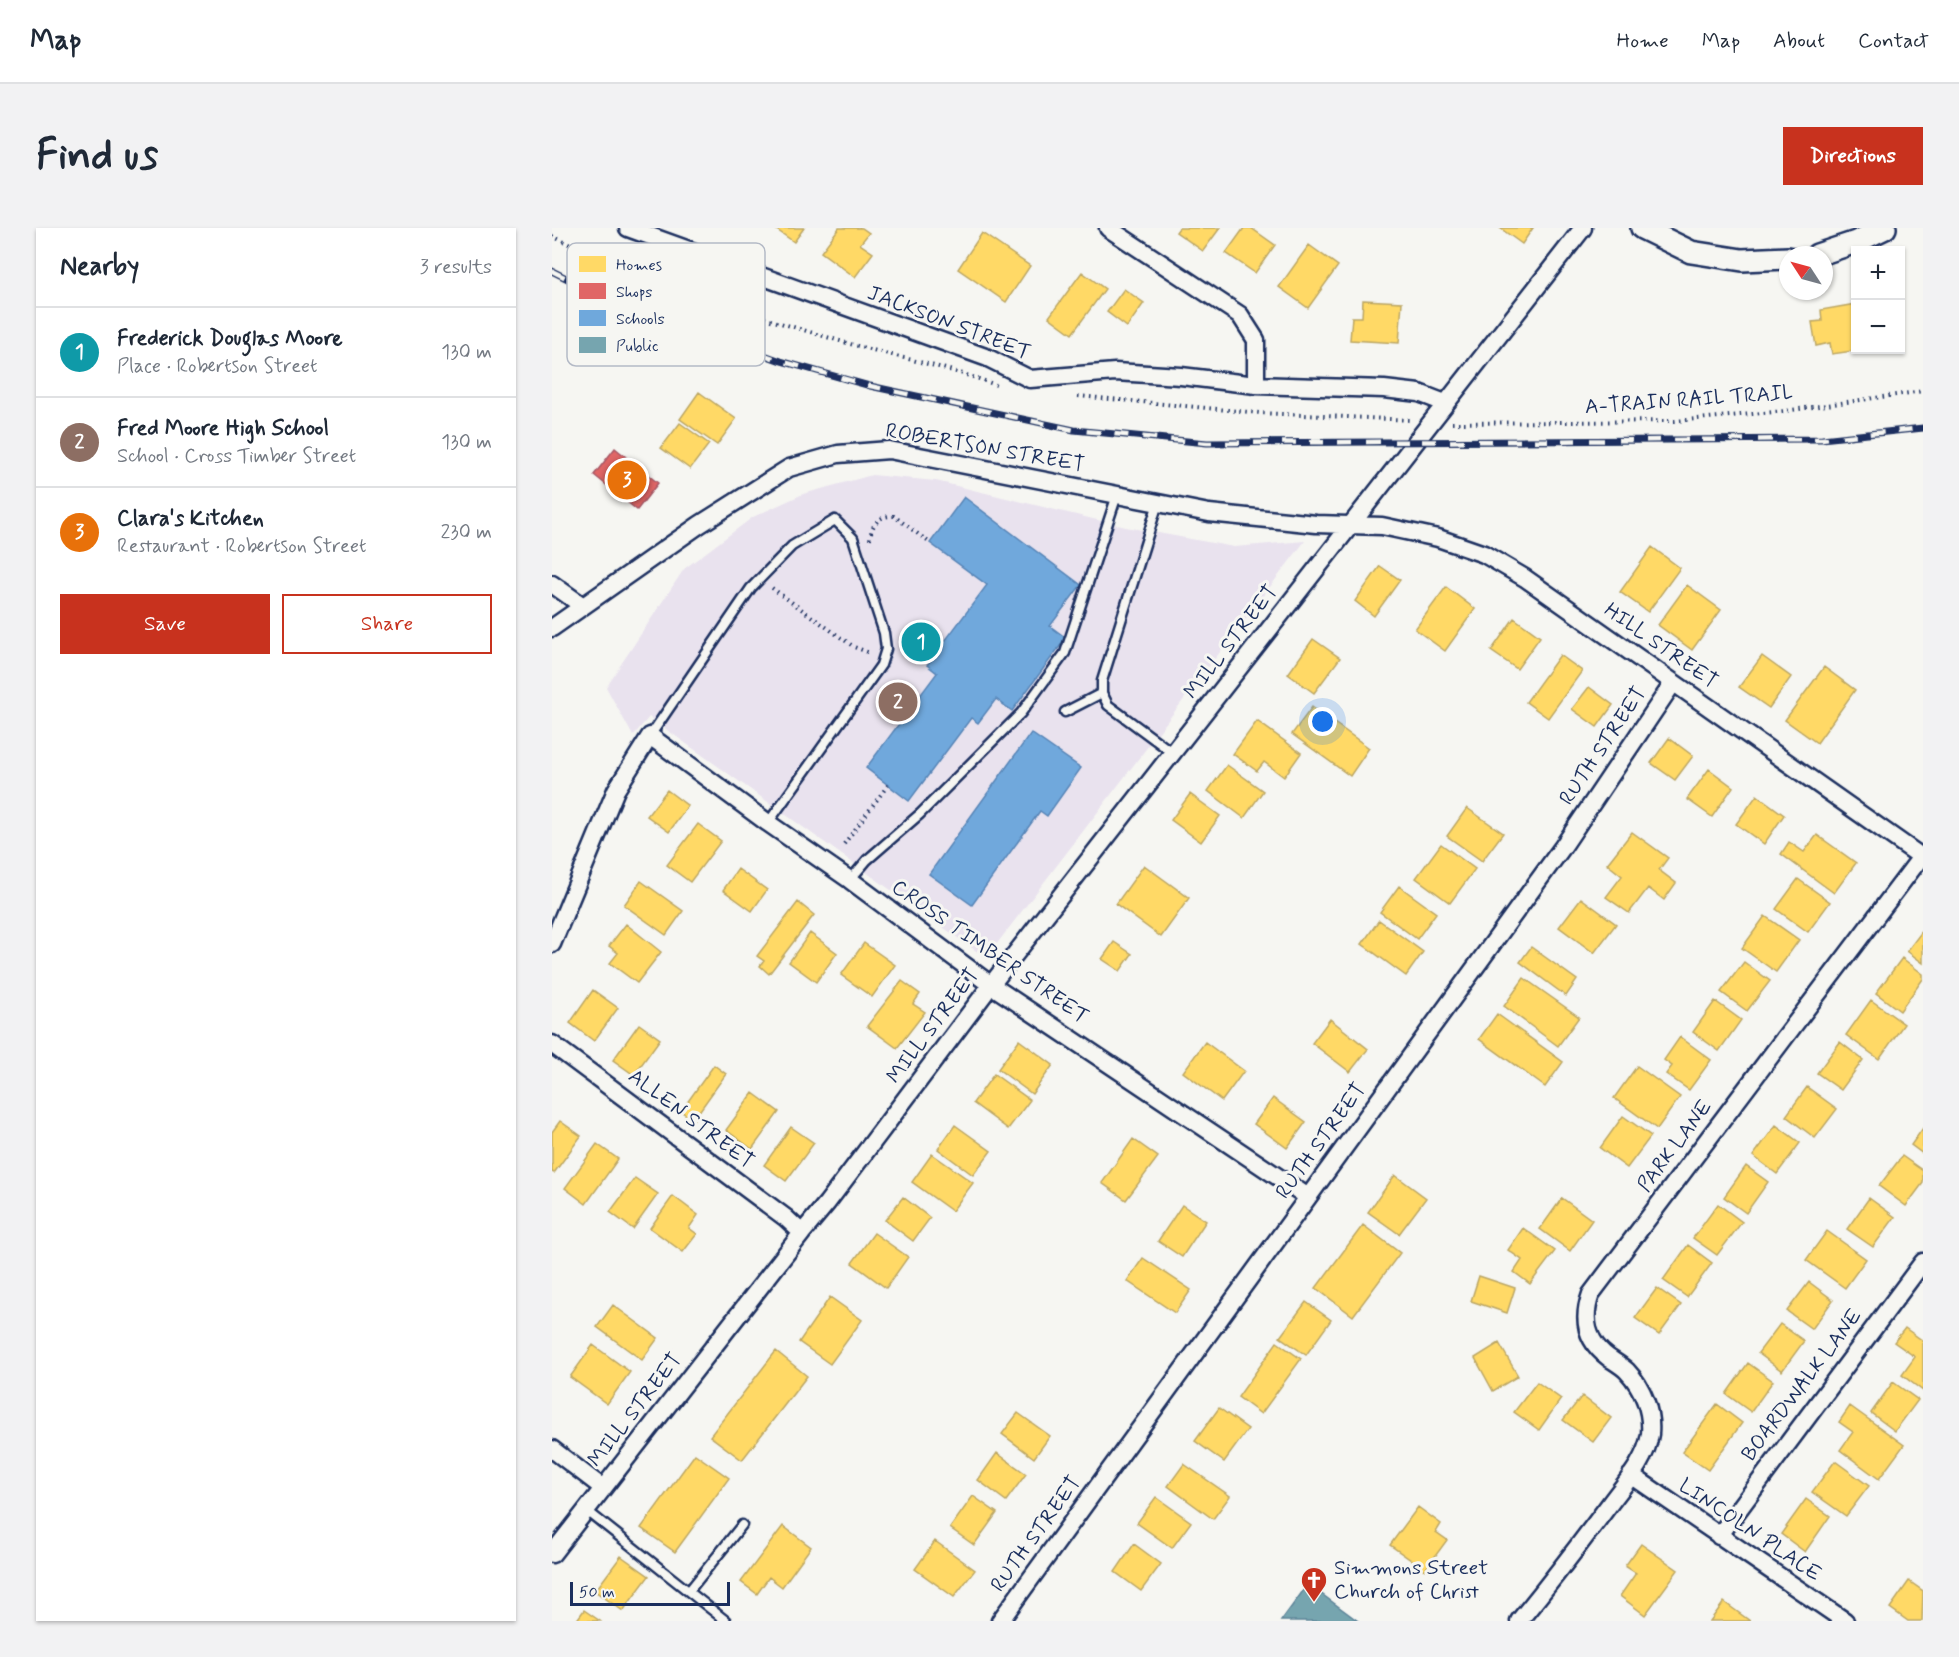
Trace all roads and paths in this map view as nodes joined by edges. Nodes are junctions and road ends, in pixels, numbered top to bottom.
1 (628, 228) edge
2 (1108, 228) edge
3 (1582, 228) edge
4 (1642, 228) edge
5 (1885, 228) edge
6 (552, 236) edge
7 (567, 243) edge
8 (670, 243) edge
9 (1833, 250) edge
10 (1779, 258) edge
11 (765, 277) edge
12 (1256, 385) junction
13 (1923, 391) edge
14 (1445, 403) junction
15 (1456, 424) dead end
16 (1117, 495) junction
17 (1158, 503) junction
18 (1350, 525) junction
19 (930, 543) dead end
20 (870, 545) dead end
21 (552, 584) edge
22 (772, 588) dead end
23 (583, 606) junction
24 (552, 628) edge
25 (870, 653) dead end
26 (1673, 683) junction
27 (1102, 693) junction
28 (1065, 712) dead end
29 (650, 736) junction
30 (1173, 753) junction
31 (888, 785) dead end
32 (768, 823) junction
33 (844, 844) dead end
34 (1922, 857) edge
35 (850, 880) junction
36 (552, 944) edge
37 (991, 985) junction
38 (552, 1044) edge
39 (1308, 1197) junction
40 (802, 1233) junction
41 (1923, 1262) edge
42 (552, 1449) edge
43 (1630, 1475) junction
44 (603, 1488) junction
45 (586, 1510) junction
46 (742, 1525) dead end
47 (1719, 1536) junction
48 (552, 1554) edge
49 (689, 1591) junction
50 (726, 1621) edge
51 (1000, 1621) edge
52 (1520, 1621) edge
53 (1845, 1621) edge

1 - 8 street, JACKSON STREET
2 - 12 street
3 - 14 street, MILL STREET
4 - 10 street
5 - 9 street
6 - 7 path
11 - 12 street, JACKSON STREET
12 - 14 street, JACKSON STREET
13 - 15 path, A-TRAIN RAIL TRAIL
14 - 18 street, MILL STREET
16 - 17 street, ROBERTSON STREET
16 - 23 street, ROBERTSON STREET
16 - 35 lane
17 - 18 street, ROBERTSON STREET
17 - 27 lane
18 - 26 street, HILL STREET
18 - 30 street, MILL STREET
19 - 20 path
21 - 23 street
22 - 25 path
23 - 24 street, ROBERTSON STREET
26 - 34 street, HILL STREET
26 - 39 street, RUTH STREET
27 - 28 lane
27 - 30 lane
29 - 32 street, CROSS TIMBER STREET
29 - 32 lane
29 - 36 street
30 - 37 street, MILL STREET
31 - 33 path
32 - 35 street, CROSS TIMBER STREET
34 - 43 street, PARK LANE
35 - 37 street, CROSS TIMBER STREET
37 - 39 street, CROSS TIMBER STREET
37 - 40 street, MILL STREET
38 - 40 street, ALLEN STREET
39 - 51 street, RUTH STREET
40 - 44 street, MILL STREET
41 - 47 street, BOARDWALK LANE
42 - 44 street
43 - 47 street, LINCOLN PLACE
43 - 52 street, PARK LANE
44 - 45 street, MILL STREET
45 - 48 street, MILL STREET
45 - 49 lane
46 - 49 lane
47 - 53 street, LINCOLN PLACE
49 - 50 lane

